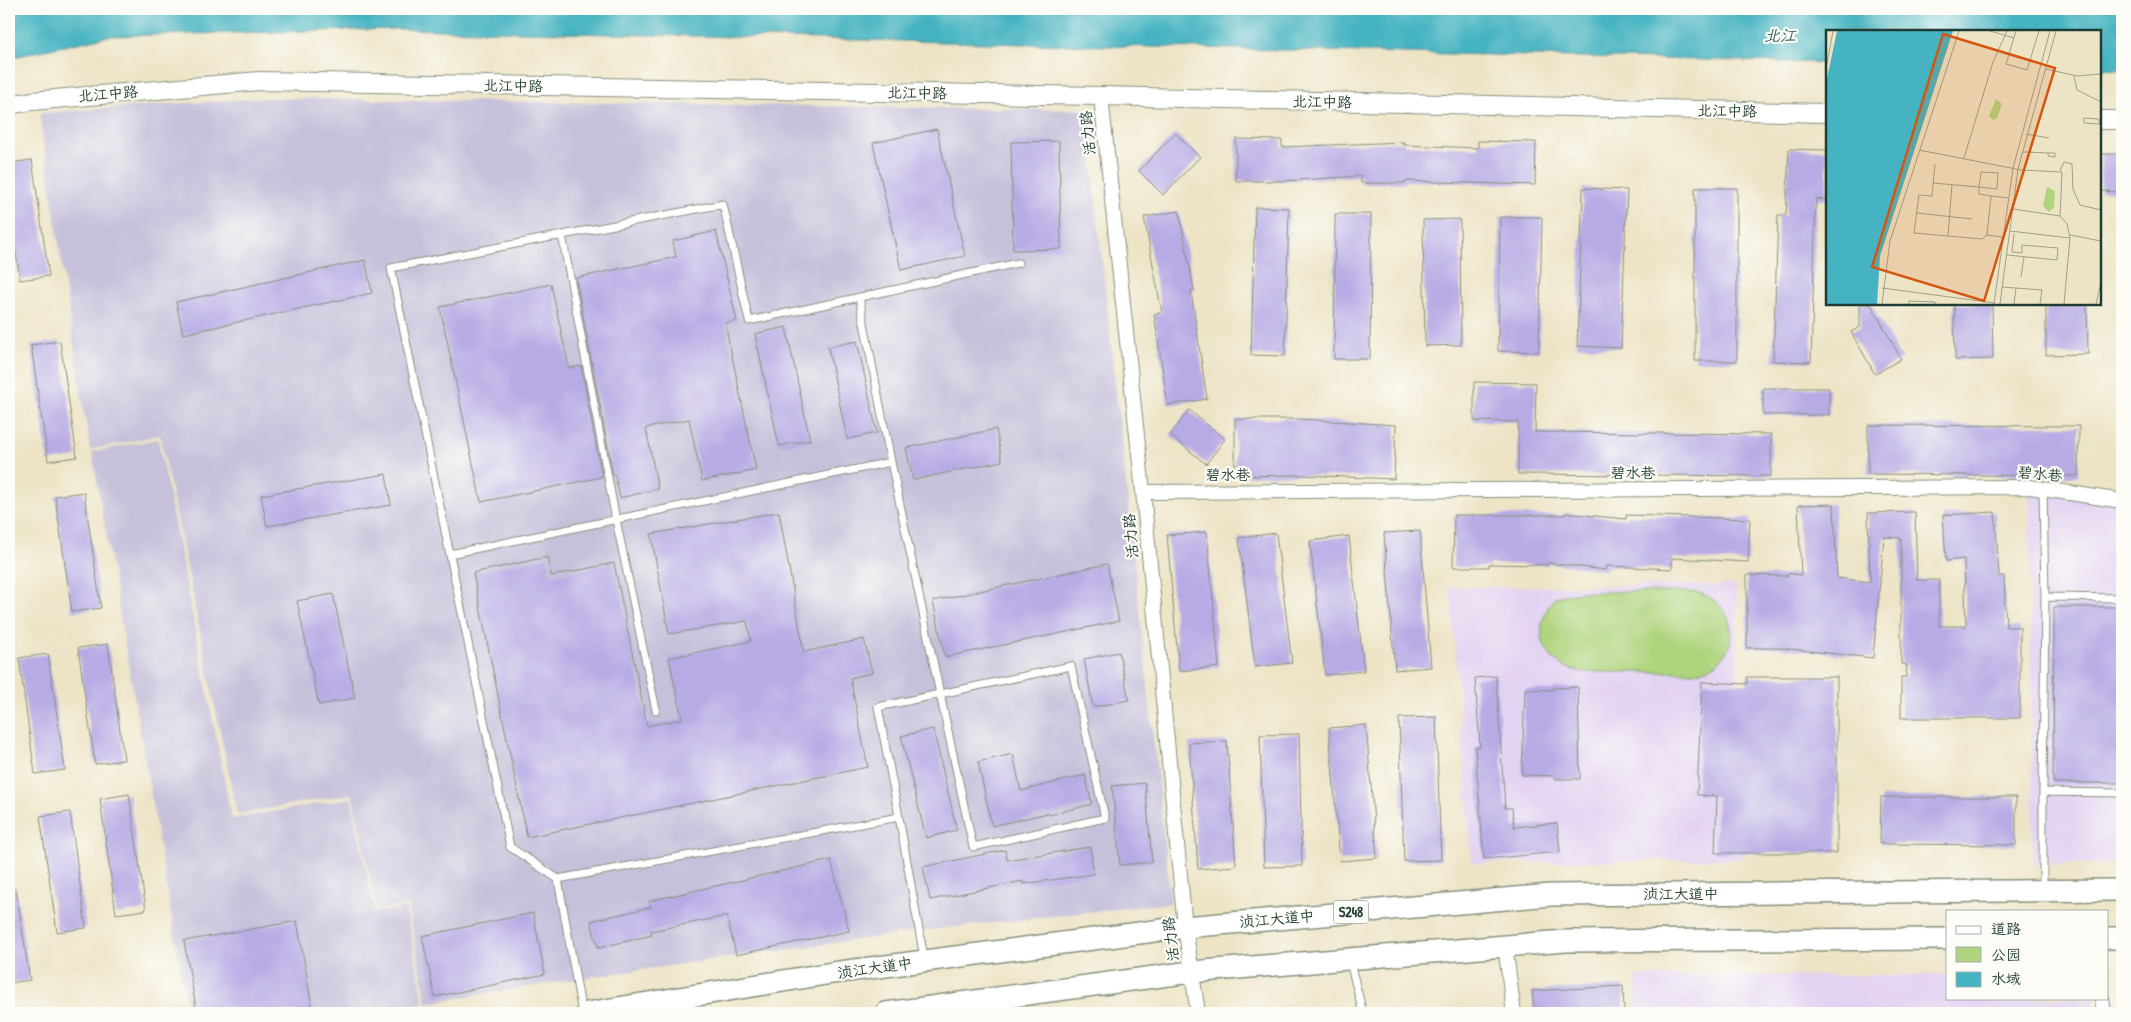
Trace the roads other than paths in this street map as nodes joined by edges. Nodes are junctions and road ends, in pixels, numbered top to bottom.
1 (1101, 96) junction
2 (9, 105) edge
3 (1826, 114) edge
4 (2101, 120) edge
5 (2122, 120) edge
6 (562, 235) junction
7 (1018, 263) dead end
8 (859, 297) junction
9 (890, 462) junction
10 (2043, 489) junction
11 (1143, 492) junction
12 (2122, 501) edge
13 (616, 520) junction
14 (450, 554) junction
15 (2045, 597) junction
16 (2122, 598) edge
17 (940, 694) junction
18 (656, 710) dead end
19 (2043, 792) junction
20 (2122, 793) edge
21 (898, 817) junction
22 (558, 879) junction
23 (2122, 890) edge
24 (2043, 891) junction
25 (1185, 927) junction
26 (2108, 938) edge
27 (2122, 938) edge
28 (1946, 939) edge
29 (1505, 946) junction
30 (1349, 959) junction
31 (925, 961) junction
32 (1191, 972) junction
33 (2102, 1000) edge
34 (582, 1013) edge
35 (587, 1013) edge
36 (886, 1013) edge
37 (1198, 1013) edge
38 (1362, 1013) edge
39 (1514, 1013) edge
40 (2104, 1013) edge

1 - 2 street, 北江中路
1 - 3 street, 北江中路
1 - 11 street, 活力路
4 - 5 street
6 - 8 lane
6 - 13 lane
6 - 14 lane
7 - 8 lane
8 - 9 lane
9 - 13 lane
9 - 17 lane
10 - 11 street, 碧水巷
10 - 12 street, 碧水巷
10 - 15 lane
11 - 25 street, 活力路
13 - 14 lane
13 - 18 lane
14 - 22 lane
15 - 16 lane
15 - 19 lane
17 - 17 lane
17 - 21 lane
19 - 20 lane
19 - 24 lane
21 - 22 lane
21 - 31 lane
22 - 34 lane
23 - 24 main road, 浈江大道中 / S248
24 - 25 main road, 浈江大道中 / S248
25 - 31 main road, 浈江大道中 / S248
25 - 32 street, 活力路
26 - 27 main road
28 - 29 main road
29 - 30 main road
29 - 39 street
30 - 32 main road
30 - 38 lane
31 - 35 main road, 浈江大道中 / S248
32 - 36 main road
32 - 37 street, 活力路
33 - 40 street

